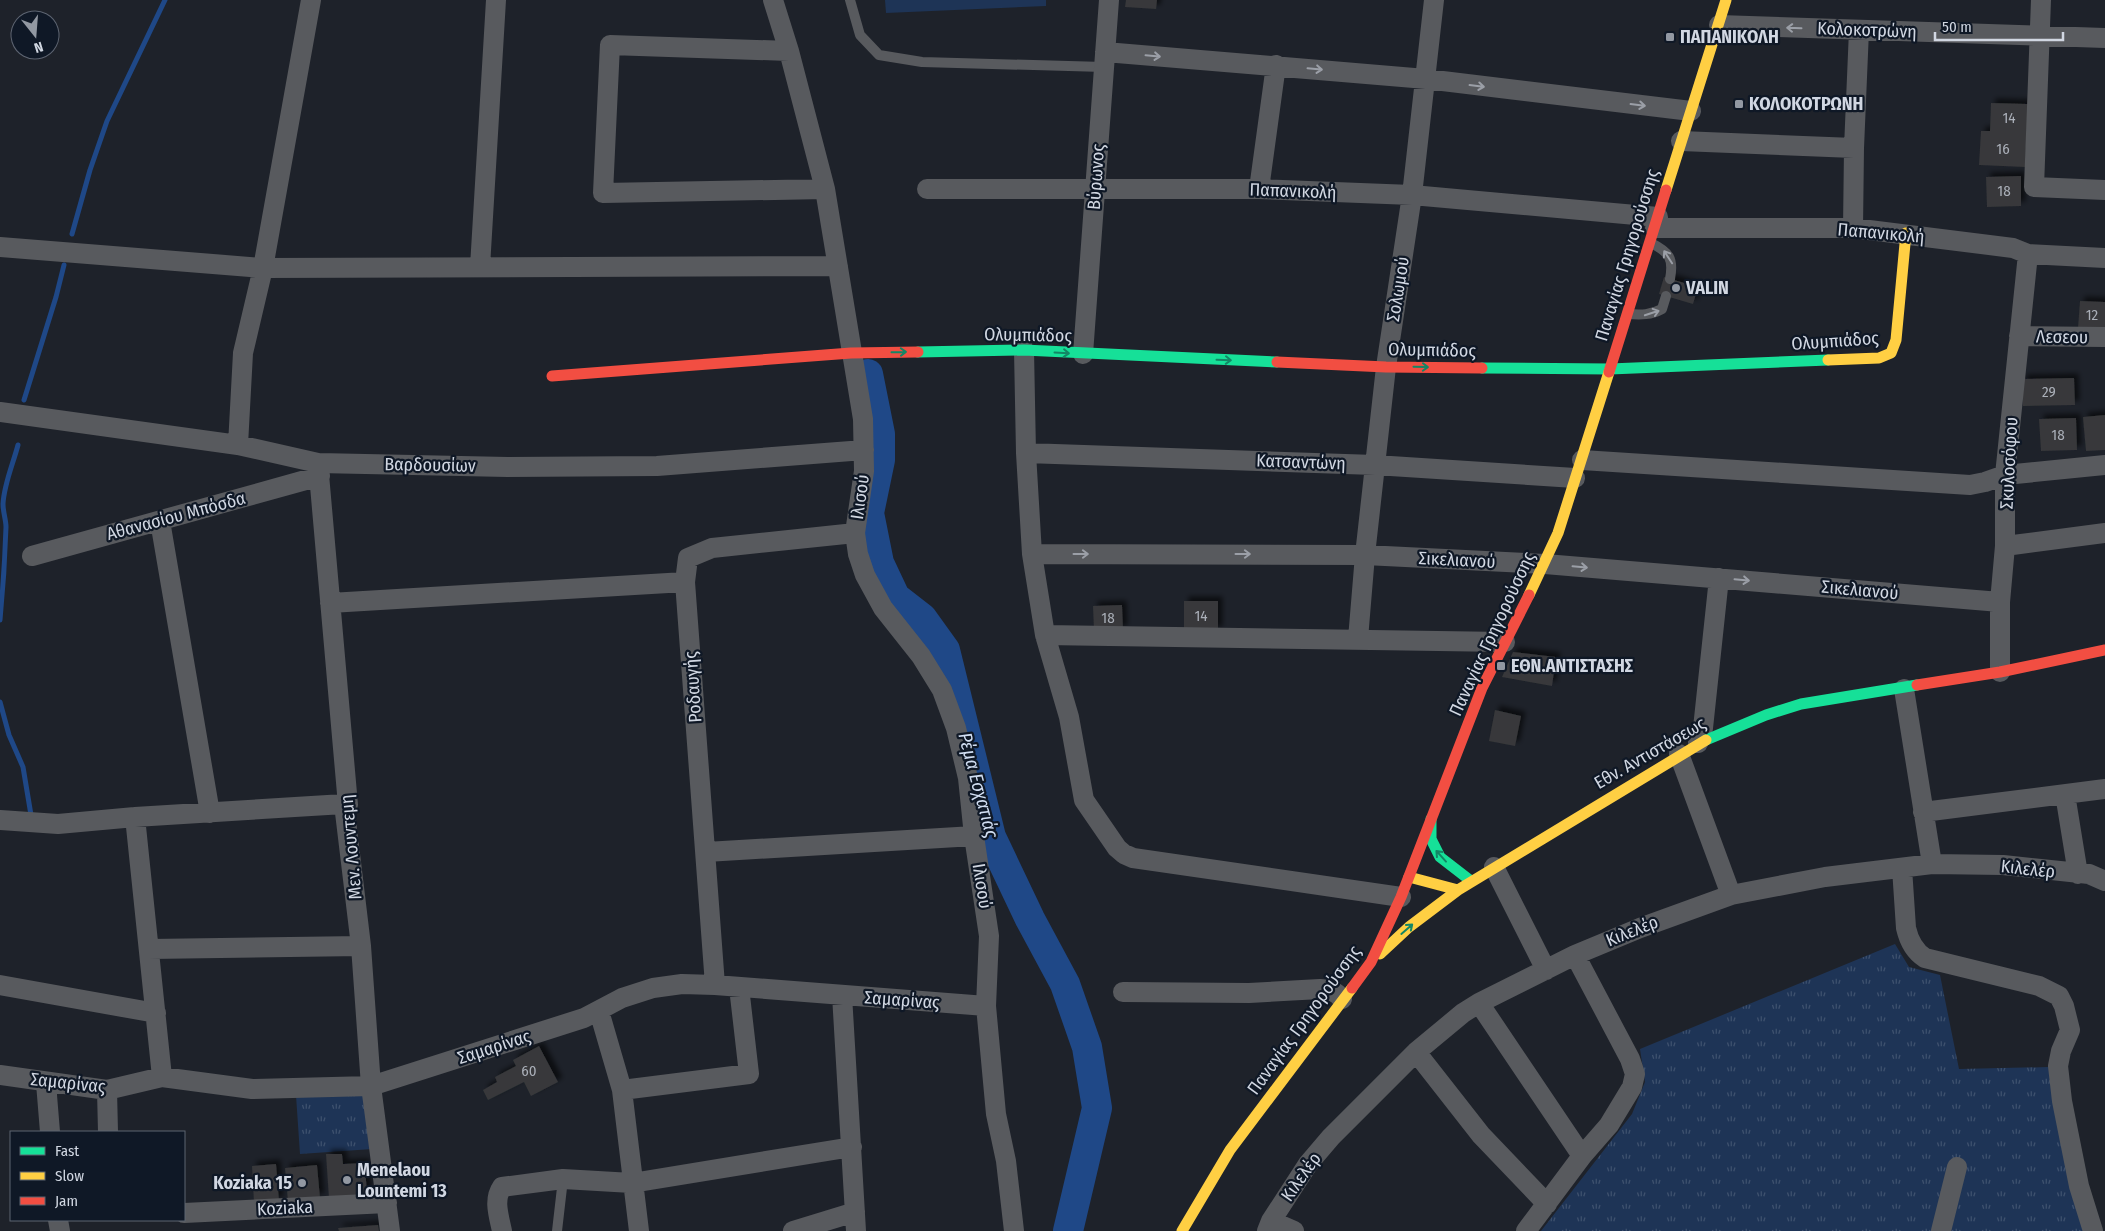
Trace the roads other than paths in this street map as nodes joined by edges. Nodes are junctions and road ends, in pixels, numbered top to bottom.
1 (311, 0) edge
2 (496, 0) edge
3 (774, 0) edge
4 (850, 0) edge
5 (1109, 0) edge
6 (1434, 0) edge
7 (1726, 0) edge
8 (2041, 0) edge
9 (1719, 25) junction
10 (1859, 30) junction
11 (2039, 36) junction
12 (2105, 38) edge
13 (789, 51) junction
14 (1104, 59) junction
15 (1276, 65) junction
16 (1426, 80) junction
17 (1691, 111) junction
18 (1682, 141) junction
19 (1854, 148) junction
20 (824, 189) junction
21 (927, 189) dead end
22 (1095, 190) junction
23 (1259, 190) junction
24 (2105, 190) edge
25 (1412, 195) junction
26 (1853, 228) junction
27 (1654, 229) junction
28 (1906, 234) junction
29 (0, 247) edge
30 (2028, 254) junction
31 (2105, 258) edge
32 (838, 266) junction
33 (480, 267) junction
34 (263, 268) junction
35 (1670, 279) dead end
36 (1666, 296) dead end
37 (1628, 314) junction
38 (2019, 336) junction
39 (2105, 337) edge
40 (1024, 350) junction
41 (851, 353) junction
42 (1083, 354) junction
43 (1386, 367) junction
44 (1610, 369) junction
45 (552, 376) dead end
46 (0, 412) edge
47 (238, 445) junction
48 (864, 450) junction
49 (1026, 453) junction
50 (1375, 465) junction
51 (2105, 465) edge
52 (1579, 469) junction
53 (319, 470) junction
54 (2005, 475) junction
55 (160, 521) junction
56 (2105, 533) edge
57 (855, 534) junction
58 (2005, 546) junction
59 (1032, 554) junction
60 (1365, 555) junction
61 (32, 556) dead end
62 (1545, 564) junction
63 (1719, 578) junction
64 (685, 582) junction
65 (2000, 602) junction
66 (330, 603) junction
67 (1045, 635) junction
68 (1358, 639) junction
69 (1505, 642) junction
70 (2105, 650) edge
71 (2000, 672) junction
72 (1904, 689) junction
73 (1698, 743) junction
74 (1679, 754) junction
75 (2105, 789) edge
76 (2066, 794) junction
77 (344, 804) junction
78 (1924, 812) junction
79 (210, 813) junction
80 (135, 817) junction
81 (1431, 819) junction
82 (0, 820) edge
83 (974, 836) junction
84 (706, 852) junction
85 (1932, 864) junction
86 (1494, 867) junction
87 (1902, 868) junction
88 (2078, 874) junction
89 (1409, 877) junction
90 (1472, 881) junction
91 (2105, 881) edge
92 (1458, 890) junction
93 (1730, 895) junction
94 (1401, 897) junction
95 (361, 946) junction
96 (150, 948) junction
97 (1575, 955) junction
98 (1371, 962) junction
99 (1546, 970) junction
100 (0, 985) edge
101 (715, 985) junction
102 (739, 987) junction
103 (1123, 992) dead end
104 (842, 995) junction
105 (1342, 1000) junction
106 (1478, 1003) junction
107 (986, 1006) junction
108 (598, 1011) junction
109 (156, 1013) junction
110 (1416, 1052) junction
111 (0, 1075) edge
112 (162, 1077) junction
113 (46, 1083) junction
114 (372, 1086) junction
115 (107, 1090) junction
116 (622, 1090) junction
117 (50, 1131) edge
118 (108, 1131) edge
119 (852, 1147) junction
120 (1582, 1156) junction
121 (1957, 1167) dead end
122 (563, 1179) junction
123 (632, 1183) junction
124 (387, 1203) junction
125 (1547, 1204) junction
126 (185, 1213) edge
127 (856, 1222) edge
128 (1269, 1226) edge
129 (390, 1231) edge
130 (502, 1231) edge
131 (556, 1231) edge
132 (639, 1231) edge
133 (793, 1231) edge
134 (1014, 1231) edge
135 (1182, 1231) edge
136 (1294, 1231) edge
137 (1526, 1231) edge
138 (1941, 1231) edge
139 (2093, 1231) edge

1 - 34 street
2 - 33 street
3 - 13 street, Ιλισού
4 - 14 lane
5 - 14 street, Βύρωνος
6 - 16 street, Σολωμού
7 - 9 street, Παναγίας Γρηγορούσσης
8 - 11 street
10 -> 9 street, Κολοκοτρώνη
9 - 17 street, Παναγίας Γρηγορούσσης
10 - 11 street, Κολοκοτρώνη
10 - 19 street
11 - 12 street, Κολοκοτρώνη
11 - 24 street
13 - 20 street, Ιλισού
13 - 20 street
14 -> 15 street
14 - 22 street, Βύρωνος
15 -> 16 street
15 - 23 street
16 -> 17 street
16 - 25 street, Σολωμού
17 - 18 street, Παναγίας Γρηγορούσσης
18 - 19 street
18 - 27 street, Παναγίας Γρηγορούσσης
19 - 26 street
20 - 32 street, Ιλισού
21 - 22 street, Παπανικολή
22 - 23 street, Παπανικολή
22 - 42 street, Βύρωνος
23 - 25 street, Παπανικολή
25 - 27 street, Παπανικολή
25 - 43 street, Σολωμού
26 - 27 street, Παπανικολή
26 - 28 street, Παπανικολή
35 -> 27 lane
27 - 37 street, Παναγίας Γρηγορούσσης
28 - 30 street, Παπανικολή
28 - 44 street, Ολυμπιάδος
29 - 34 street
30 - 31 street, Παπανικολή
30 - 38 street, Σκυλοσόφου
32 - 33 street
32 - 41 street, Ιλισού
33 - 34 street
34 - 47 street
37 -> 36 lane
37 - 44 street, Παναγίας Γρηγορούσσης
38 - 39 street, Λεσεου
38 - 54 street, Σκυλοσόφου
41 -> 40 street, Ολυμπιάδος
40 -> 42 street, Ολυμπιάδος
40 - 49 street
41 - 45 street, Ολυμπιάδος
41 - 48 street, Ιλισού
42 -> 43 street, Ολυμπιάδος
43 -> 44 street, Ολυμπιάδος
43 - 50 street, Σολωμού
44 - 52 street, Παναγίας Γρηγορούσσης
46 - 47 street, Βαρδουσίων
47 - 53 street, Βαρδουσίων
48 - 53 street, Βαρδουσίων
48 - 57 street, Ιλισού
49 - 50 street, Κατσαντώνη
49 - 59 street
50 - 52 street, Κατσαντώνη
50 - 60 street, Σολωμού
51 - 54 street
52 - 54 street, Κατσαντώνη
52 - 62 street, Παναγίας Γρηγορούσσης
53 - 55 street, Αθανασίου Μπόσδα
53 - 66 street, Μεν. Λουντεμη
54 - 58 street, Σκυλοσόφου
55 - 61 street, Αθανασίου Μπόσδα
55 - 79 street
56 - 58 street
57 - 64 street, Ροδαυγής
57 - 83 street, Ιλισού
58 - 65 street, Σκυλοσόφου
59 -> 60 street, Σικελιανού
59 - 67 street
60 - 62 street, Σικελιανού
60 - 68 street, Σολωμού
62 -> 63 street, Σικελιανού
62 - 69 street, Παναγίας Γρηγορούσσης
63 -> 65 street, Σικελιανού
63 - 73 street
64 - 66 street
64 - 84 street, Ροδαυγής
65 - 71 street, Σκυλοσόφου
66 - 77 street, Μεν. Λουντεμη
67 - 68 street
67 - 94 street
68 - 69 street
69 - 81 street, Παναγίας Γρηγορούσσης
70 - 71 street, Εθν. Αντιστάσεως
71 - 72 street, Εθν. Αντιστάσεως
72 - 73 street, Εθν. Αντιστάσεως
72 - 78 street
73 - 74 street, Εθν. Αντιστάσεως
74 - 86 street, Εθν. Αντιστάσεως
74 - 93 street
75 - 76 street
76 - 78 street
76 - 88 street
77 - 79 street
77 - 95 street, Μεν. Λουντεμη
78 - 85 street
79 - 80 street
80 - 82 street
80 - 96 street
81 - 89 street, Παναγίας Γρηγορούσσης
90 -> 81 street
83 - 84 street
83 - 107 street, Ιλισού
84 - 101 street, Ροδαυγής
85 - 87 street, Κιλελέρ
85 - 88 street, Κιλελέρ
86 - 90 street, Εθν. Αντιστάσεως
86 - 99 street
87 - 93 street, Κιλελέρ
87 - 139 street
88 - 91 street, Κιλελέρ
89 - 92 street
89 - 94 street, Παναγίας Γρηγορούσσης
90 - 92 street, Εθν. Αντιστάσεως
98 -> 92 street, Εθν. Αντιστάσεως
93 - 97 street, Κιλελέρ
94 - 98 street, Παναγίας Γρηγορούσσης
95 - 96 street
95 - 114 street, Μεν. Λουντεμη
96 - 109 street
97 - 99 street, Κιλελέρ
97 - 120 street
98 - 105 street, Παναγίας Γρηγορούσσης
99 - 106 street, Κιλελέρ
100 - 109 street
101 - 102 street, Σαμαρίνας
101 - 108 street, Σαμαρίνας
102 - 104 street, Σαμαρίνας
102 - 116 street
103 - 105 street
104 - 107 street, Σαμαρίνας
104 - 119 street
105 - 135 street, Παναγίας Γρηγορούσσης
106 - 110 street, Κιλελέρ
106 - 120 street
107 - 134 street, Ιλισού
108 - 114 street, Σαμαρίνας
108 - 116 street
109 - 112 street
110 - 125 street
110 - 128 street, Κιλελέρ
111 - 113 street, Σαμαρίνας
112 - 114 street, Σαμαρίνας
112 - 115 street, Σαμαρίνας
113 - 115 street, Σαμαρίνας
113 - 117 street
114 - 124 street, Μεν. Λουντεμη
115 - 118 street
116 - 123 street
119 - 123 street
119 - 127 street
120 - 125 street
121 - 138 street
122 - 123 street
122 - 130 street
122 - 131 lane
123 - 132 street
124 - 126 street, Koziaka
124 - 129 street, Μεν. Λουντεμη
125 - 137 street
127 - 133 street
128 - 136 street

